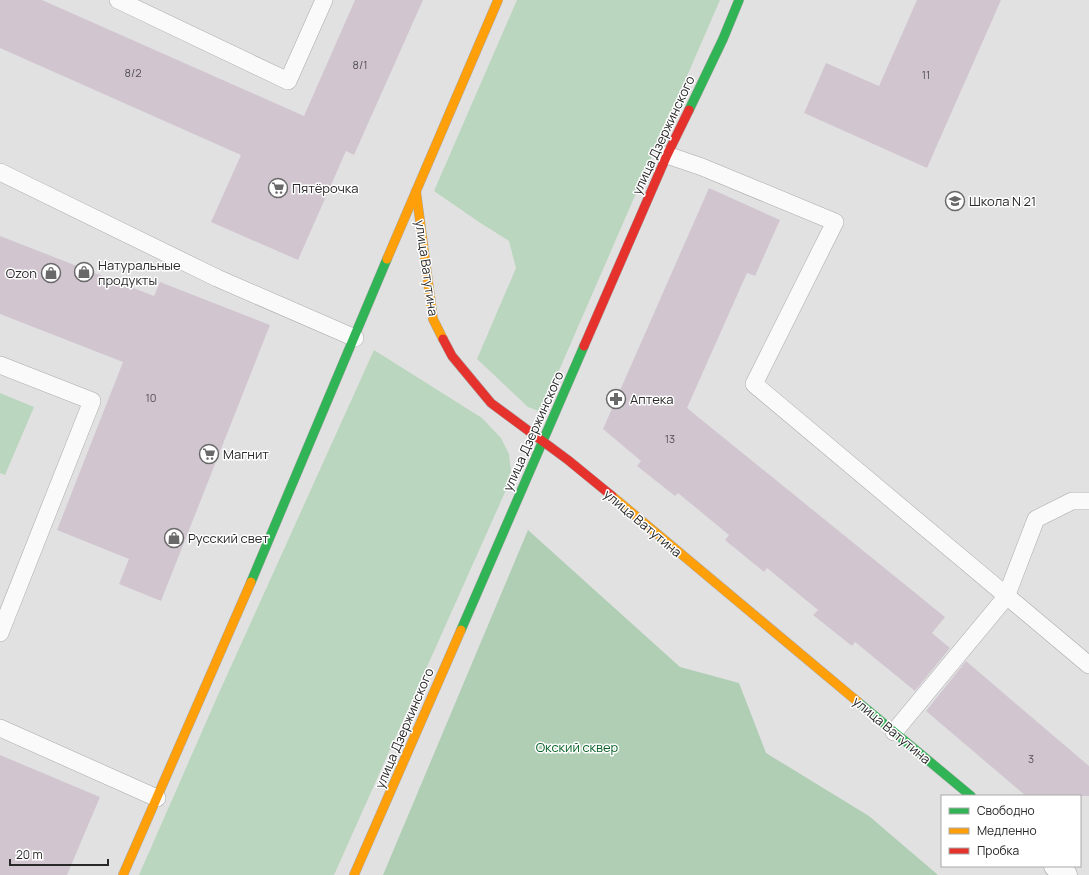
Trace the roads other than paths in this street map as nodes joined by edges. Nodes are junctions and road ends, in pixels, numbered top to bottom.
1 (118, 0) edge
2 (324, 0) edge
3 (498, 0) edge
4 (740, 0) edge
5 (667, 155) junction
6 (0, 172) edge
7 (416, 190) junction
8 (355, 338) junction
9 (0, 365) edge
10 (543, 441) junction
11 (1089, 501) edge
12 (1006, 597) junction
13 (0, 633) edge
14 (1089, 665) edge
15 (0, 728) edge
16 (894, 732) junction
17 (970, 795) edge
18 (157, 798) junction
19 (1056, 867) edge
20 (122, 875) edge
21 (354, 875) edge
22 (1066, 875) edge

1 - 2 lane
3 - 7 street
4 - 5 street, улица Дзержинского
5 - 10 street, улица Дзержинского
5 - 12 lane
6 - 8 lane
7 - 8 street
7 - 10 street, улица Ватутина
8 - 18 street
9 - 13 lane
10 - 16 street, улица Ватутина
10 - 21 street, улица Дзержинского
11 - 12 lane
12 - 14 lane
12 - 16 lane
15 - 18 lane
16 - 17 street, улица Ватутина
18 - 20 street
19 - 22 street

